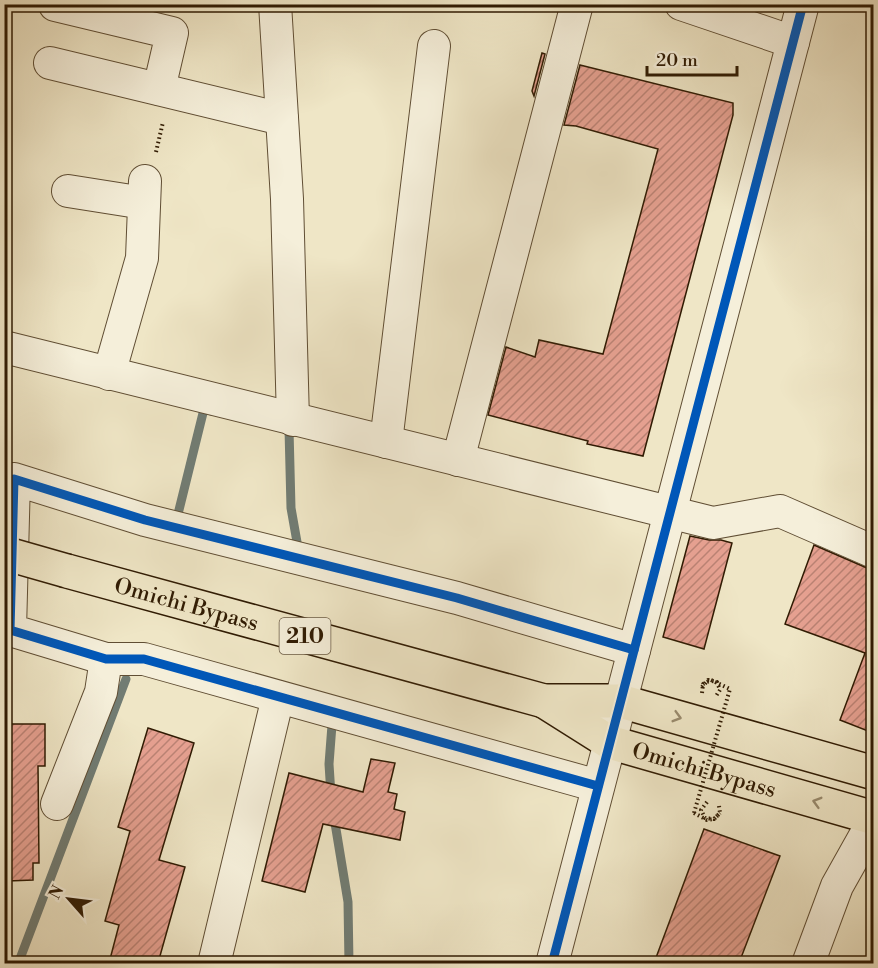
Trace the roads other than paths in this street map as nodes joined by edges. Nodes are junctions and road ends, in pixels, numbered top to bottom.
1 (275, 4) edge
2 (577, 4) edge
3 (681, 4) edge
4 (803, 4) edge
5 (55, 5) edge
6 (793, 42) junction
7 (434, 46) dead end
8 (50, 63) dead end
9 (165, 90) junction
10 (282, 119) junction
11 (68, 191) dead end
12 (4, 347) edge
13 (109, 374) junction
14 (293, 420) junction
15 (386, 442) junction
16 (459, 460) junction
17 (670, 512) junction
18 (873, 552) edge
19 (4, 554) edge
20 (634, 650) junction
21 (106, 659) junction
22 (278, 697) junction
23 (544, 701) junction
24 (620, 701) junction
25 (609, 742) junction
26 (873, 773) edge
27 (598, 786) junction
28 (57, 804) dead end
29 (873, 819) edge
30 (214, 963) edge
31 (552, 963) edge
32 (808, 963) edge

1 - 10 street
2 - 16 street
3 - 6 street
4 - 6 street
5 - 9 street
6 - 17 street
7 - 15 street
8 - 9 street
9 - 10 street
10 - 14 street
11 - 13 street
12 - 13 street
13 - 14 street
14 - 15 street
15 - 16 street
16 - 17 street
17 - 18 street
17 - 20 street
19 - 23 highway, Omichi Bypass / 210, bridge
20 - 21 street
20 - 24 street
21 - 22 street
21 - 28 street
22 - 27 street
22 - 30 street
23 - 24 highway, Omichi Bypass / 210
23 - 25 highway, Omichi Bypass / 210
24 - 25 street
24 -> 26 highway, Omichi Bypass / 210
25 - 27 street
29 -> 25 highway, Omichi Bypass / 210
27 - 31 street
29 - 32 street

